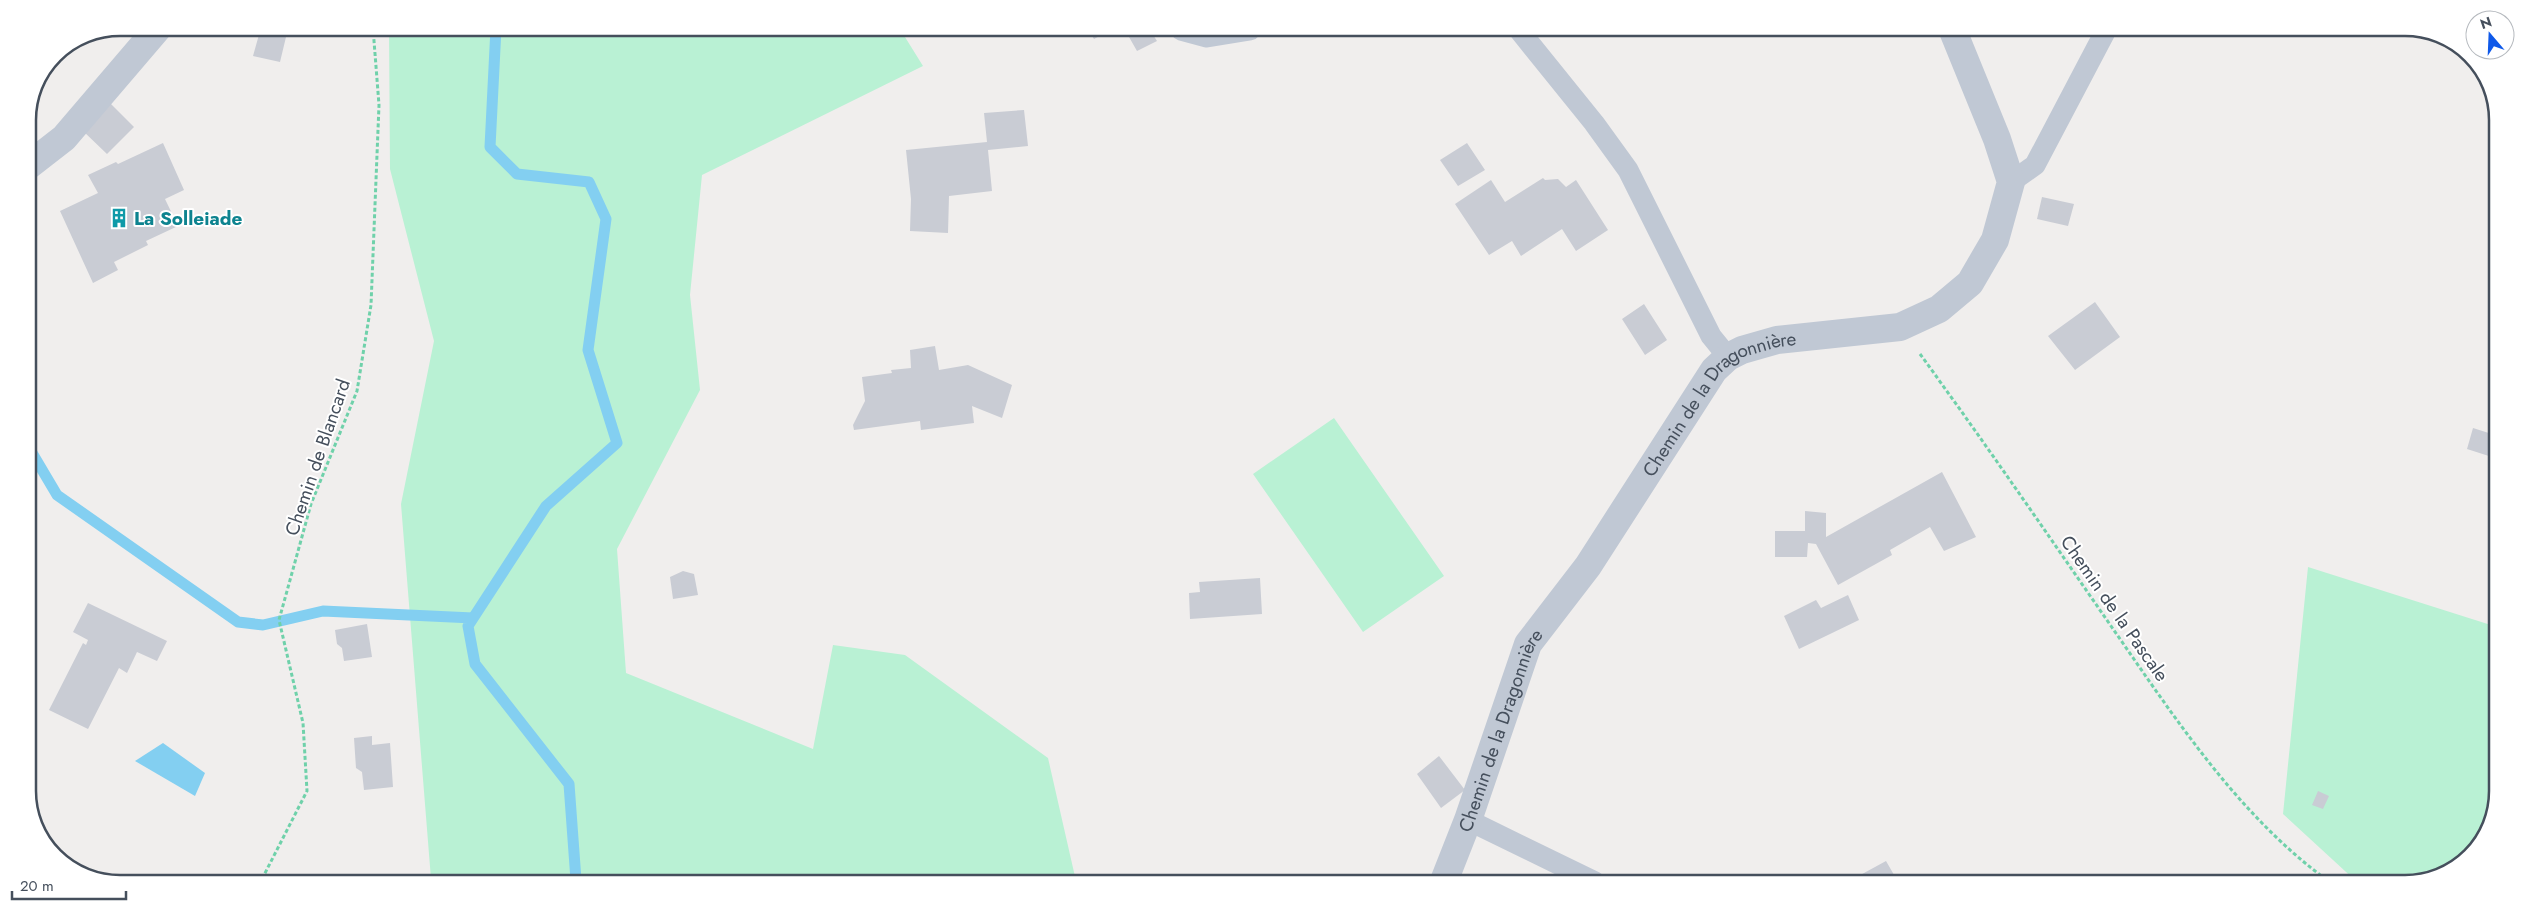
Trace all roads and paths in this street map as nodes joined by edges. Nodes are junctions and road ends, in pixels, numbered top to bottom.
1 (151, 36) edge
2 (374, 36) edge
3 (1524, 36) edge
4 (1955, 36) edge
5 (2103, 36) edge
6 (36, 160) edge
7 (2011, 182) junction
8 (1900, 327) junction
9 (1728, 357) junction
10 (1468, 820) junction
11 (264, 875) edge
12 (1447, 875) edge
13 (1581, 875) edge
14 (2319, 875) edge

1 - 6 street
2 - 11 path, Chemin de Blancard
3 - 9 lane
4 - 7 street
5 - 7 lane
7 - 8 street, Chemin de la Dragonnière
8 - 9 street, Chemin de la Dragonnière
8 - 14 path, Chemin de la Pascale
9 - 10 street, Chemin de la Dragonnière
10 - 12 street, Chemin de la Dragonnière
10 - 13 lane

